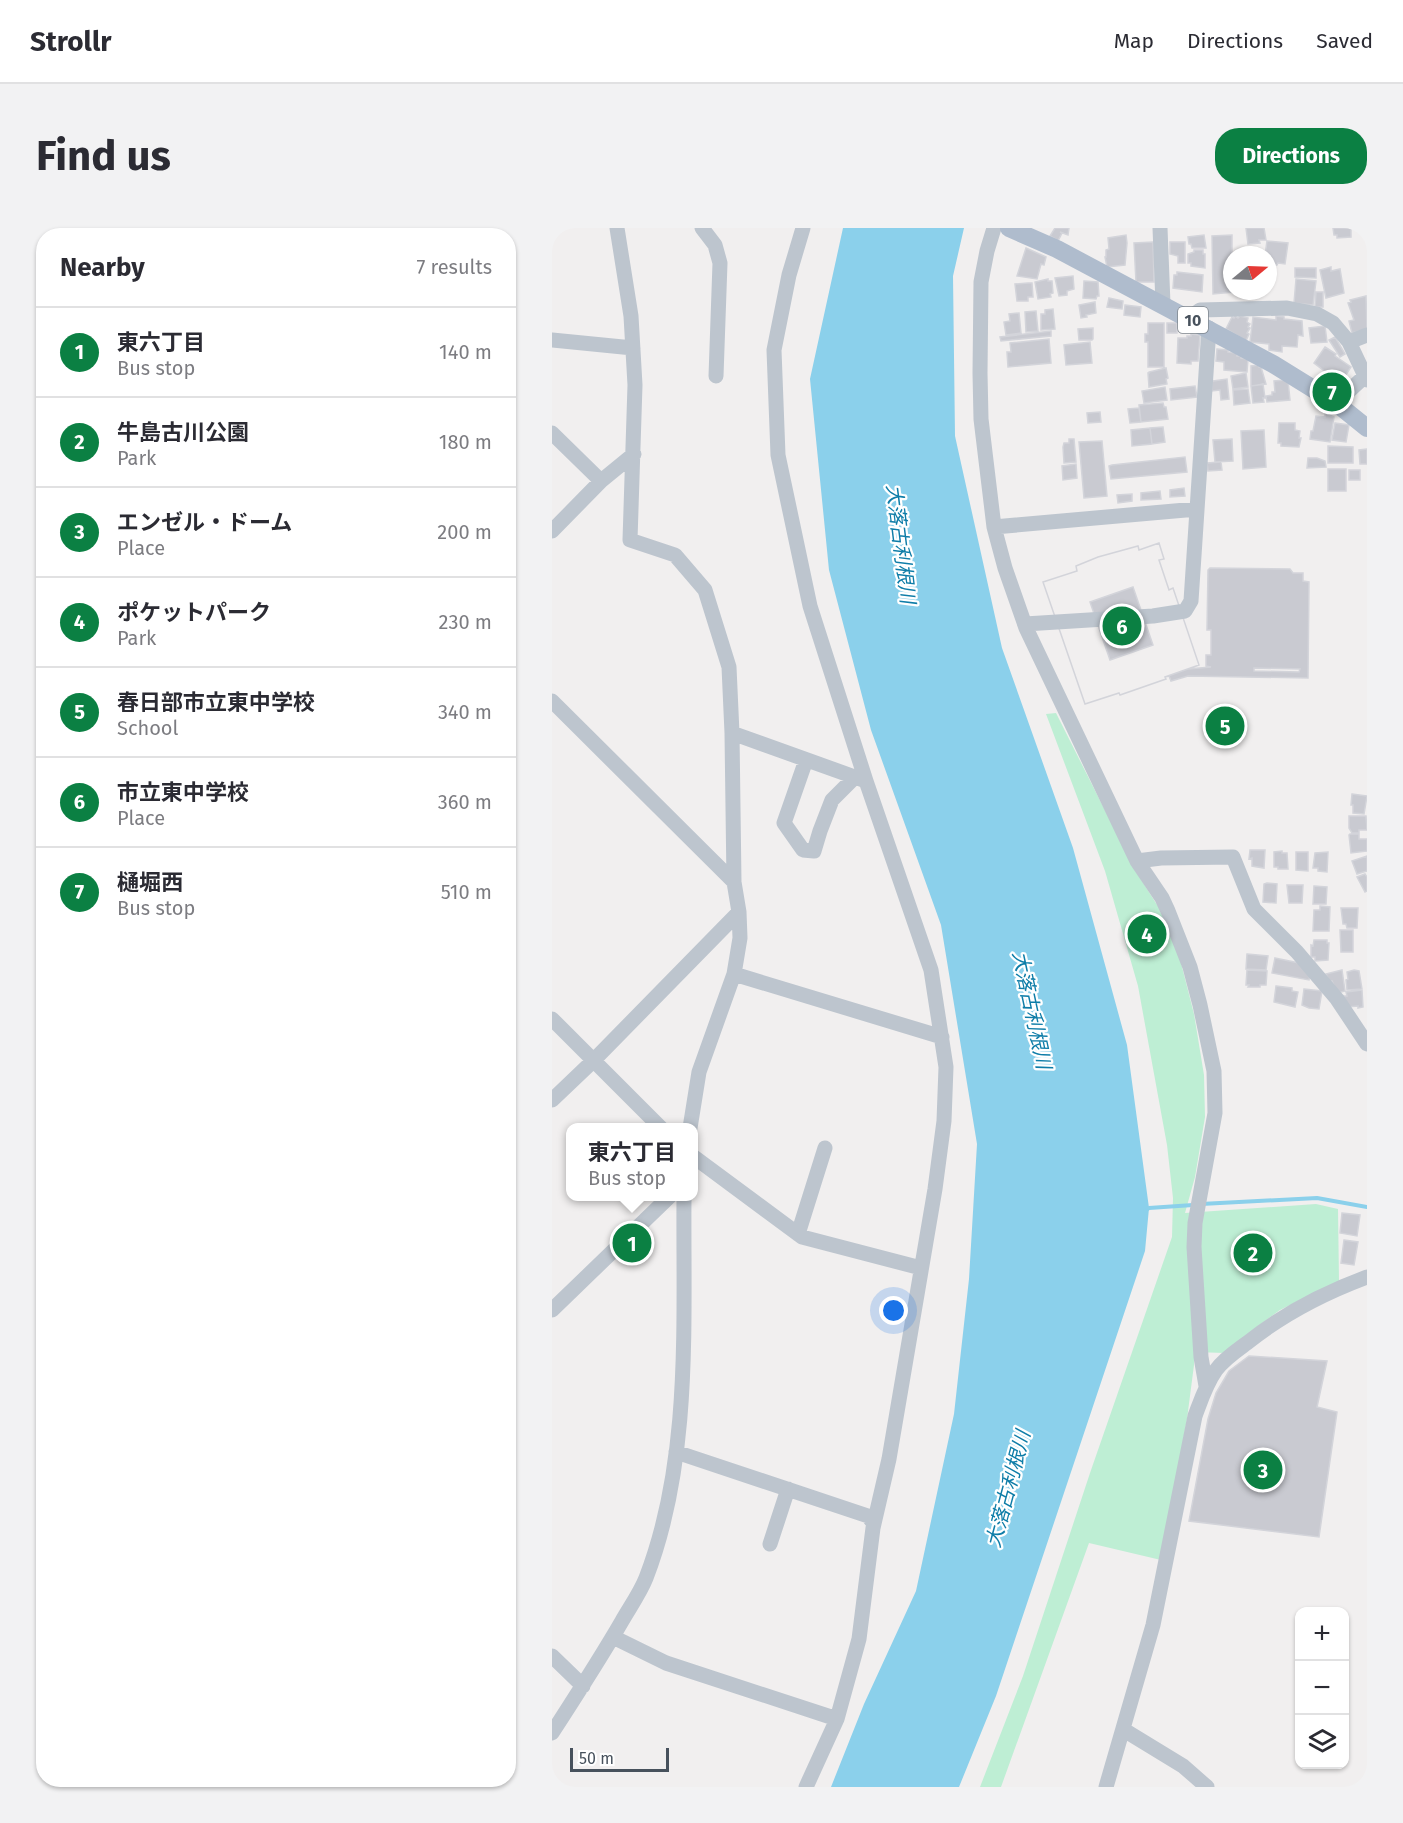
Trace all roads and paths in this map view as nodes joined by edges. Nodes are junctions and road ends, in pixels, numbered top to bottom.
1 (616, 228) edge
2 (702, 228) edge
3 (803, 228) edge
4 (994, 228) edge
5 (1008, 228) edge
6 (1160, 228) edge
7 (1162, 304) junction
8 (1189, 318) junction
9 (1209, 328) junction
10 (1367, 335) edge
11 (552, 340) edge
12 (1349, 342) junction
13 (633, 348) junction
14 (716, 376) dead end
15 (1366, 378) edge
16 (1336, 403) junction
17 (1367, 428) edge
18 (552, 433) edge
19 (634, 454) junction
20 (601, 481) junction
21 (1197, 509) junction
22 (994, 527) junction
23 (552, 531) edge
24 (1025, 624) junction
25 (552, 701) edge
26 (732, 733) junction
27 (806, 760) junction
28 (861, 779) junction
29 (1137, 861) junction
30 (734, 882) junction
31 (740, 912) junction
32 (734, 974) junction
33 (552, 1019) edge
34 (942, 1037) junction
35 (1367, 1044) edge
36 (593, 1061) junction
37 (552, 1100) edge
38 (656, 1123) edge
39 (691, 1123) edge
40 (825, 1148) dead end
41 (698, 1164) edge
42 (666, 1201) edge
43 (684, 1201) edge
44 (798, 1234) junction
45 (921, 1268) junction
46 (1367, 1277) edge
47 (552, 1310) edge
48 (1206, 1386) junction
49 (676, 1452) junction
50 (788, 1489) junction
51 (874, 1524) junction
52 (770, 1544) dead end
53 (613, 1637) junction
54 (552, 1656) edge
55 (583, 1686) junction
56 (837, 1719) junction
57 (1124, 1730) junction
58 (552, 1733) edge
59 (806, 1787) edge
60 (1106, 1787) edge
61 (1207, 1787) edge

1 - 13 street
2 - 14 street
3 - 28 street
4 - 22 street
5 - 7 main road, 10
6 - 7 street
7 - 8 main road, 10
8 - 9 main road, 10
8 - 12 street
9 - 16 main road, 10
9 - 21 street
10 - 12 street
11 - 13 street
12 - 15 street
13 - 19 street
15 - 16 street
16 - 17 main road, 10
18 - 20 street
19 - 20 street
19 - 26 street
20 - 23 street
21 - 22 street
21 - 24 street
22 - 24 street
24 - 29 street
25 - 30 street
26 - 27 street
26 - 30 street
27 - 28 street
27 - 28 street
28 - 34 street
29 - 35 street
29 - 48 street
30 - 31 street
31 - 32 street
31 - 36 street
32 - 34 street
32 - 39 street
33 - 36 street
34 - 45 street
36 - 37 street
36 - 38 street
40 - 44 street
41 - 44 street
42 - 47 street
43 - 49 street
44 - 45 street
45 - 51 street
46 - 48 street
48 - 57 street
49 - 50 street
49 - 53 street
50 - 51 street
50 - 52 street
51 - 56 street
53 - 55 street
53 - 56 street
54 - 55 street
55 - 58 street
56 - 59 street
57 - 60 street
57 - 61 street

